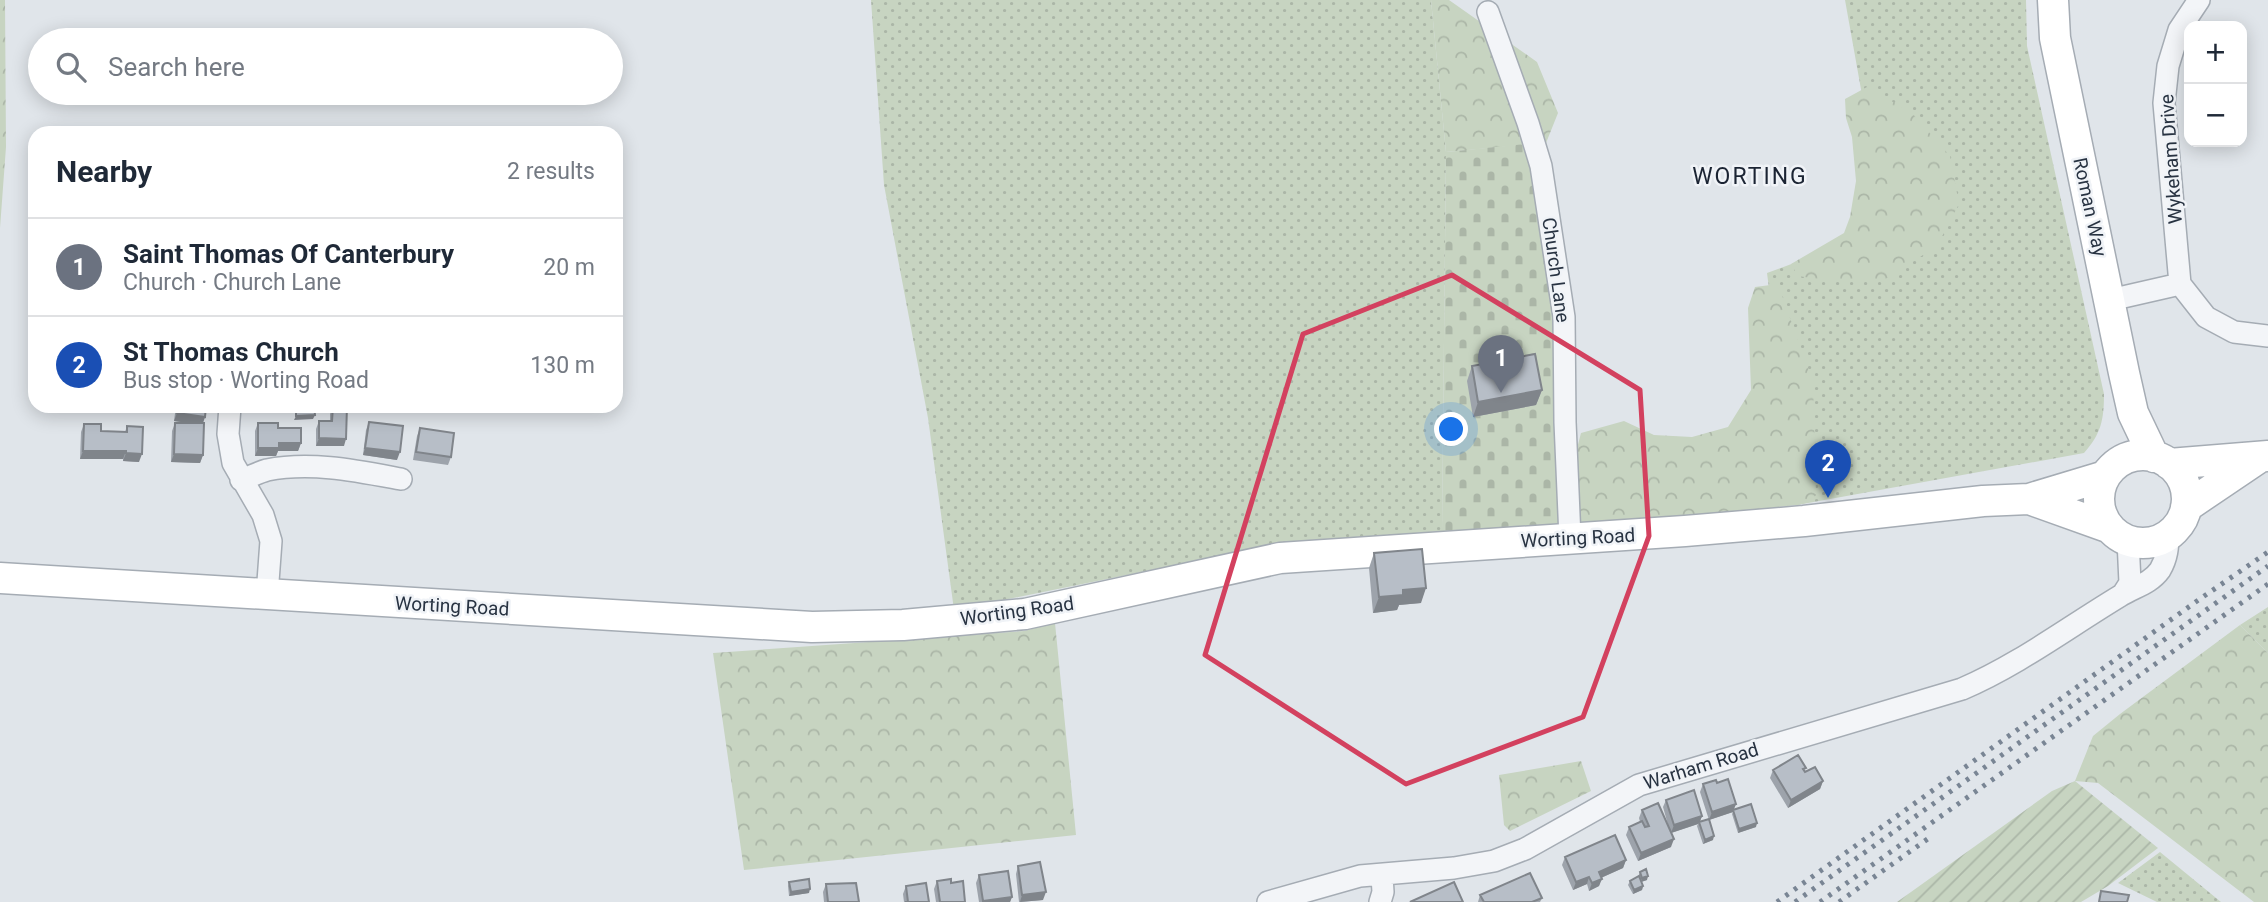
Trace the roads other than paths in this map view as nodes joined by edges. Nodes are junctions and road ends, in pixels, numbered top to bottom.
1 (2053, 0) edge
2 (2199, 0) edge
3 (1488, 12) dead end
4 (2180, 284) junction
5 (2110, 300) junction
6 (2268, 336) edge
7 (229, 413) edge
8 (2264, 457) edge
9 (2139, 464) junction
10 (401, 479) dead end
11 (241, 480) junction
12 (2029, 499) junction
13 (2186, 507) junction
14 (2119, 534) junction
15 (2168, 534) junction
16 (1570, 538) junction
17 (0, 578) edge
18 (267, 594) junction
19 (2123, 594) junction
20 (1382, 876) junction
21 (1268, 902) edge
22 (1380, 902) edge

1 - 5 main road, Roman Way
2 - 4 street, Wykeham Drive
3 - 16 street, Church Lane
4 - 5 street
4 - 6 street
5 - 9 main road, Roman Way
7 - 11 street
8 - 9 main road, Worting Road
8 - 13 main road, Worting Road
9 - 12 main road, Worting Road
9 - 13 main road
9 - 14 main road
10 - 11 street
11 - 18 street
12 - 14 main road, Worting Road
12 - 16 main road, Worting Road
13 - 15 main road
14 - 15 main road
14 - 19 street
15 - 19 street, Warham Road
16 - 18 main road, Worting Road
17 - 18 main road, Worting Road
19 - 20 street, Warham Road
20 - 21 street, Warham Road
20 - 22 street

